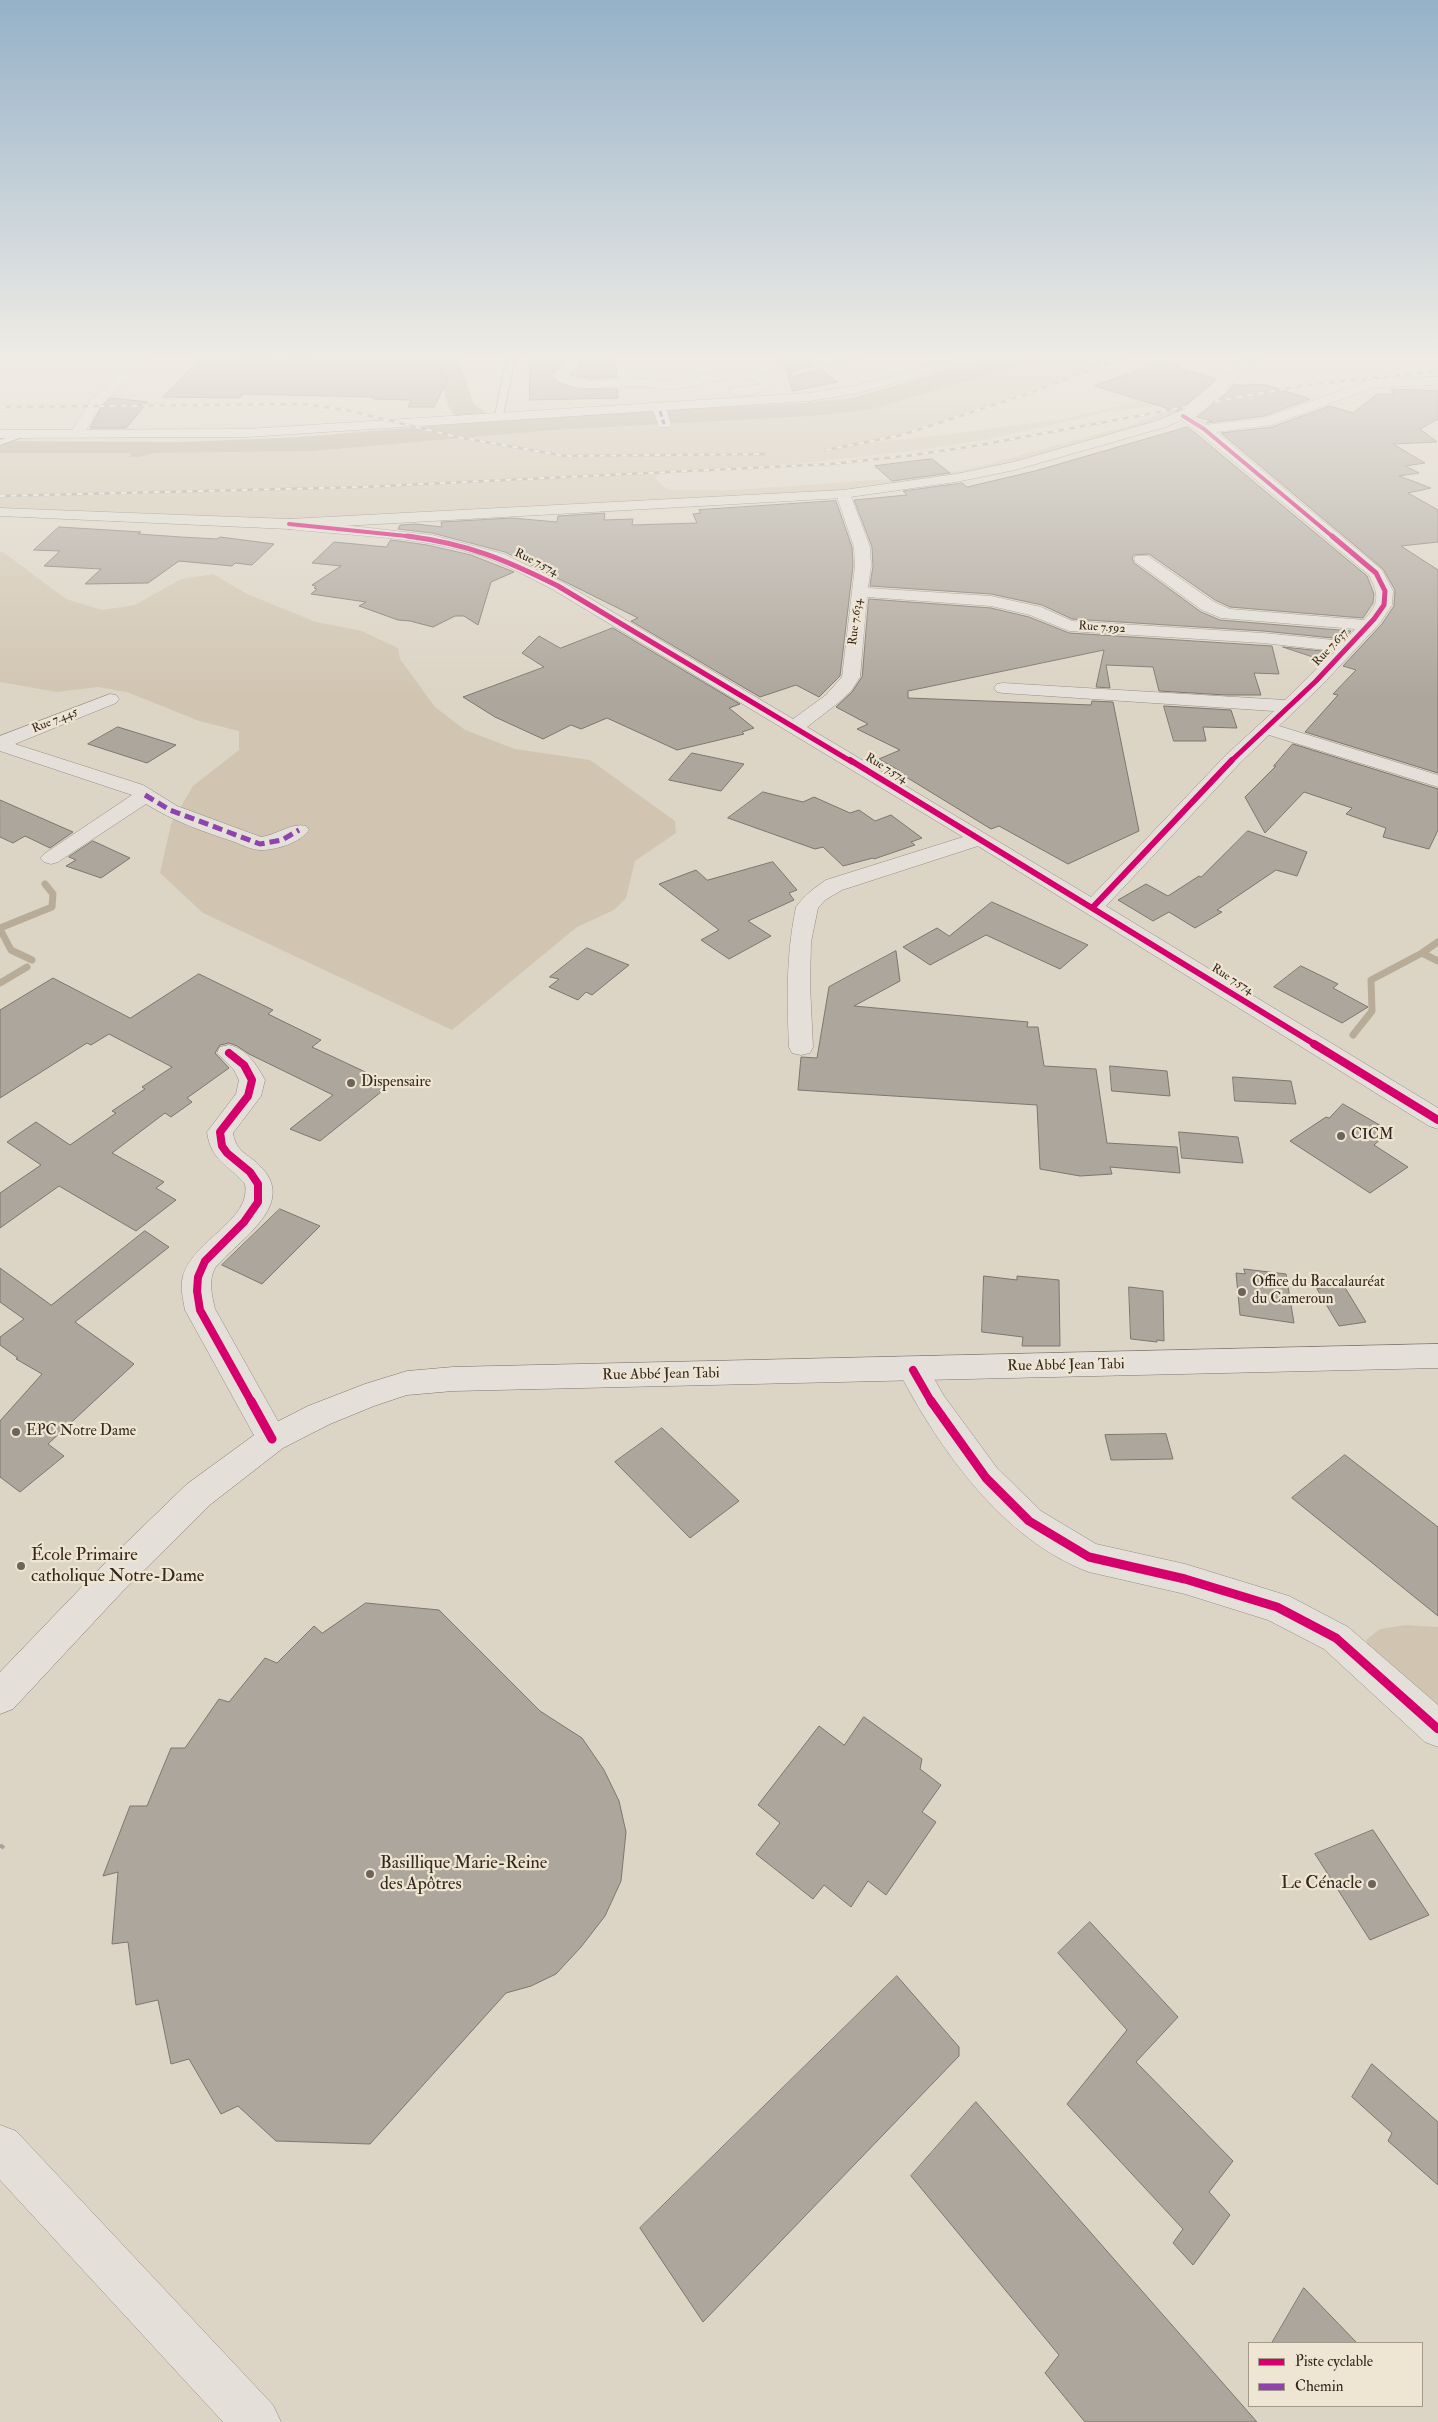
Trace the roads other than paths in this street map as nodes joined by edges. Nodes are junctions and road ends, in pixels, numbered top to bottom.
1 (990, 471) edge
2 (1254, 471) edge
3 (842, 494) junction
4 (0, 512) edge
5 (289, 524) junction
6 (1142, 559) dead end
7 (860, 592) junction
8 (1368, 624) junction
9 (1348, 647) junction
10 (1004, 688) dead end
11 (110, 699) dead end
12 (1289, 706) junction
13 (794, 727) junction
14 (1266, 728) junction
15 (0, 744) edge
16 (1438, 781) edge
17 (145, 795) junction
18 (299, 830) dead end
19 (980, 838) junction
20 (51, 858) dead end
21 (1093, 907) junction
22 (801, 1047) dead end
23 (229, 1053) dead end
24 (1438, 1120) edge
25 (1438, 1356) edge
26 (913, 1370) junction
27 (272, 1439) junction
28 (0, 1697) edge
29 (1438, 1729) edge
30 (0, 2147) edge
31 (256, 2422) edge

1 - 3 main road
2 - 8 street, Rue 7.637
3 - 5 main road
3 - 7 street, Rue 7.634
4 - 5 main road
5 - 13 street, Rue 7.574
6 - 8 street
7 - 9 street, Rue 7.592
7 - 13 street, Rue 7.634
8 - 9 street, Rue 7.637
9 - 12 street, Rue 7.637
10 - 12 street
11 - 15 street, Rue 7.445
12 - 14 street, Rue 7.637
13 - 19 street, Rue 7.574
14 - 16 street
14 - 21 street, Rue 7.637
15 - 17 street
17 - 18 street
17 - 20 street
19 - 21 street, Rue 7.574
19 - 22 street
21 - 24 street, Rue 7.574
23 - 27 street
25 - 26 street, Rue Abbé Jean Tabi
26 - 27 street, Rue Abbé Jean Tabi
26 - 29 street
27 - 28 street, Rue Abbé Jean Tabi
30 - 31 street

